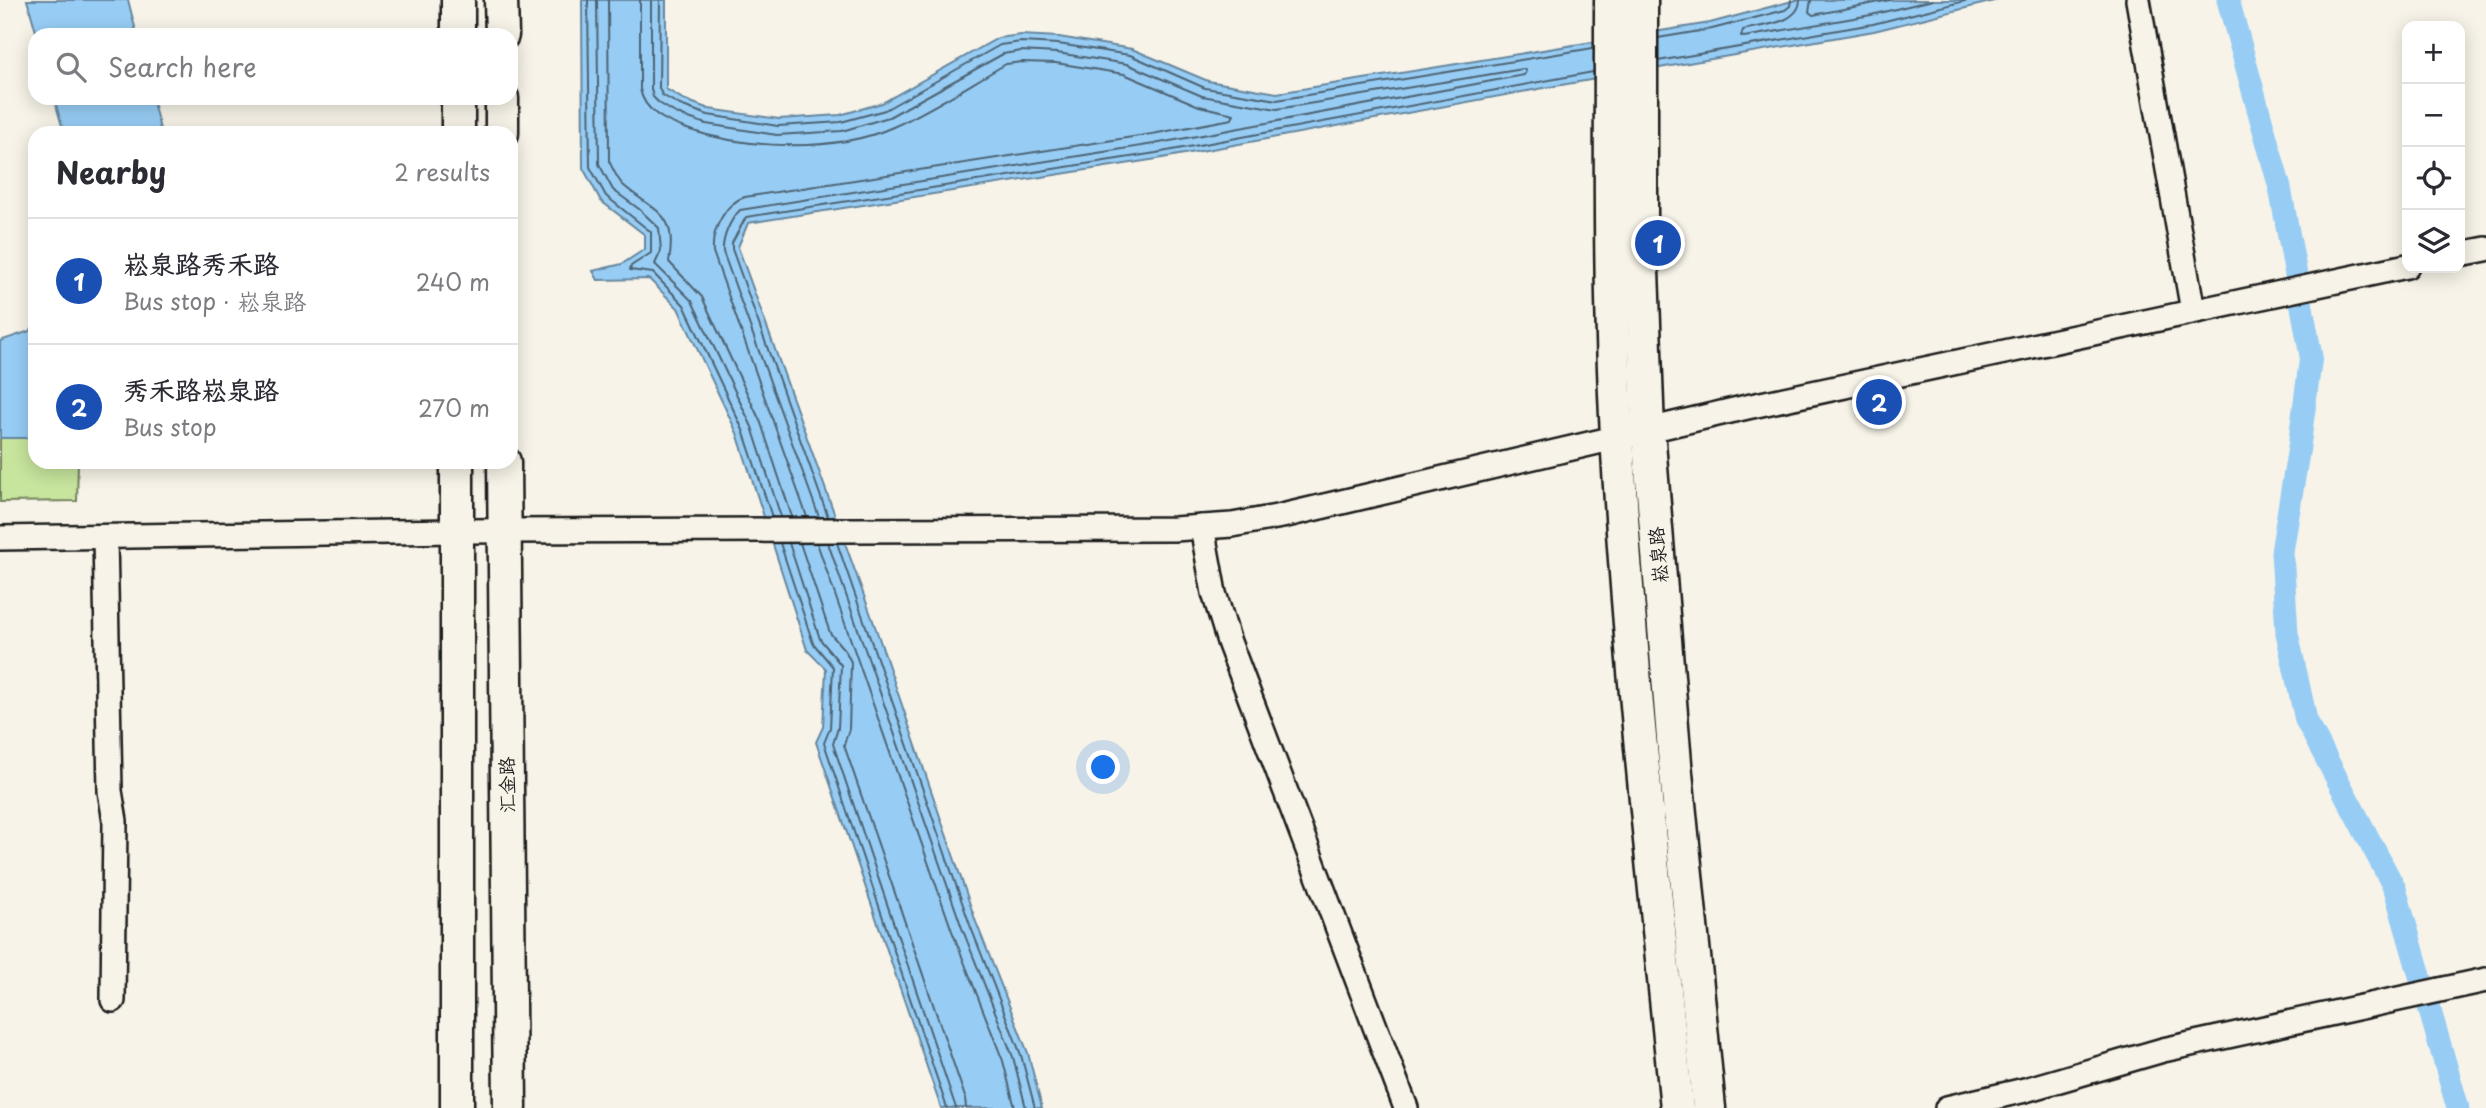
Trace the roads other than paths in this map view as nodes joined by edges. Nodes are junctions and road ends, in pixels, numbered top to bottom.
1 (458, 0) edge
2 (501, 0) edge
3 (2138, 0) edge
4 (1626, 14) edge
5 (458, 28) edge
6 (502, 28) edge
7 (458, 105) edge
8 (502, 105) edge
9 (1626, 106) junction
10 (458, 126) edge
11 (502, 126) edge
12 (2486, 249) edge
13 (2465, 253) edge
14 (2402, 267) edge
15 (2193, 312) junction
16 (1648, 430) junction
17 (1617, 436) junction
18 (457, 469) edge
19 (504, 469) edge
20 (1202, 527) junction
21 (456, 531) junction
22 (505, 531) junction
23 (105, 537) junction
24 (0, 538) edge
25 (2486, 980) edge
26 (113, 1000) dead end
27 (457, 1108) edge
28 (510, 1108) edge
29 (1406, 1108) edge
30 (1677, 1108) edge
31 (1709, 1108) edge
32 (1947, 1108) edge

1 - 5 street
2 - 6 street
3 - 15 street
4 - 9 street, 崧泉路
7 - 10 street
8 - 11 street
9 - 16 street, 崧泉路
9 - 17 street, 崧泉路
12 - 13 street
14 - 15 street
15 - 16 street
16 - 17 street
16 - 31 street, 崧泉路
17 - 20 street
17 - 30 street, 崧泉路
18 - 21 street
19 - 22 street, 汇金路
20 - 22 street
20 - 29 street
21 - 22 street
21 - 23 street
21 - 27 street
22 - 28 street, 汇金路
23 - 24 street
23 - 26 street
25 - 32 street

